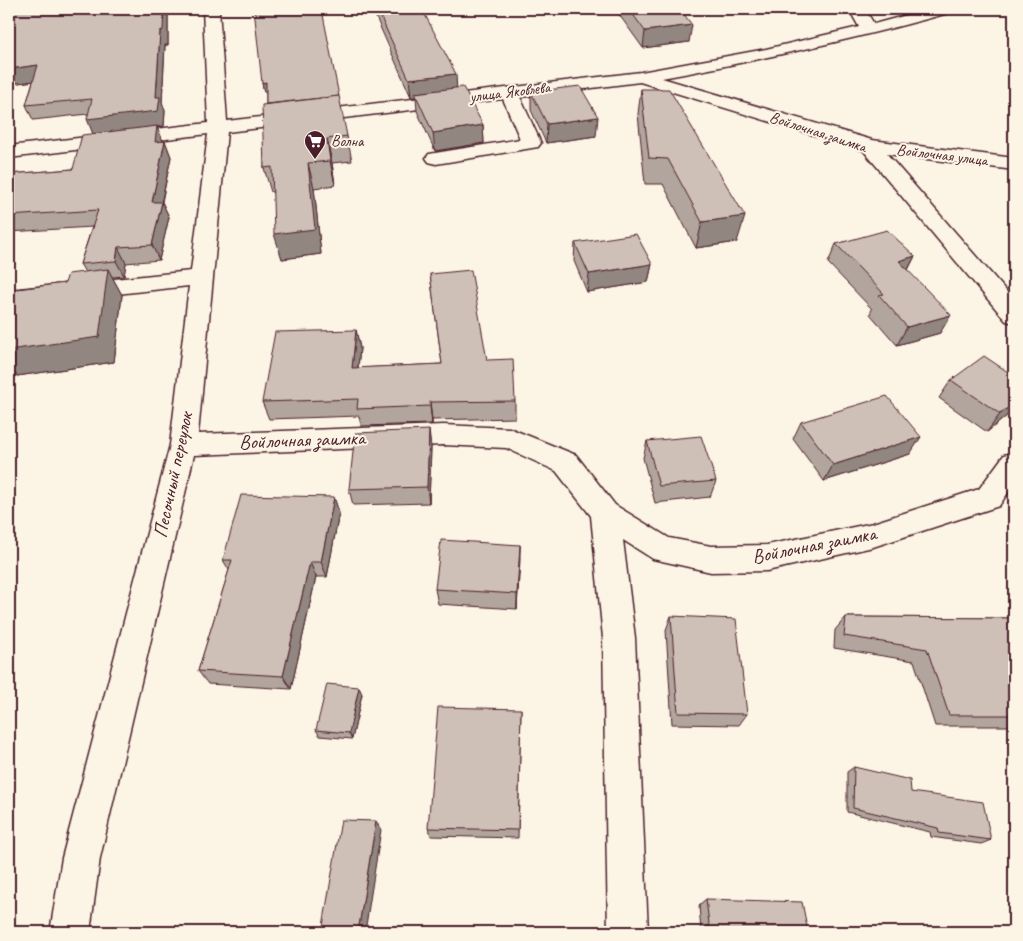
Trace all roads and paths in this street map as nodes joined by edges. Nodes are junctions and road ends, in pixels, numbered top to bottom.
1 (210, 9) edge
2 (857, 9) edge
3 (946, 9) edge
4 (868, 30) junction
5 (642, 77) junction
6 (509, 92) junction
7 (218, 128) junction
8 (870, 146) junction
9 (9, 152) edge
10 (436, 158) dead end
11 (1014, 164) edge
12 (202, 277) junction
13 (9, 298) edge
14 (1014, 315) edge
15 (183, 445) junction
16 (1014, 463) edge
17 (605, 513) junction
18 (70, 932) edge
19 (628, 932) edge

1 - 7 street, Песочный переулок
2 - 4 street
3 - 4 street, улица Яковлева
4 - 5 street, улица Яковлева
5 - 6 street, улица Яковлева
5 - 8 street, Войлочная заимка
6 - 7 street, улица Яковлева
6 - 10 street
7 - 9 street, улица Яковлева
7 - 12 street, Песочный переулок
8 - 11 street, Войлочная улица
8 - 14 street, Войлочная заимка
12 - 13 street
12 - 15 street, Песочный переулок
15 - 17 street, Войлочная заимка
15 - 18 street, Песочный переулок
16 - 17 street, Войлочная заимка
17 - 19 street

